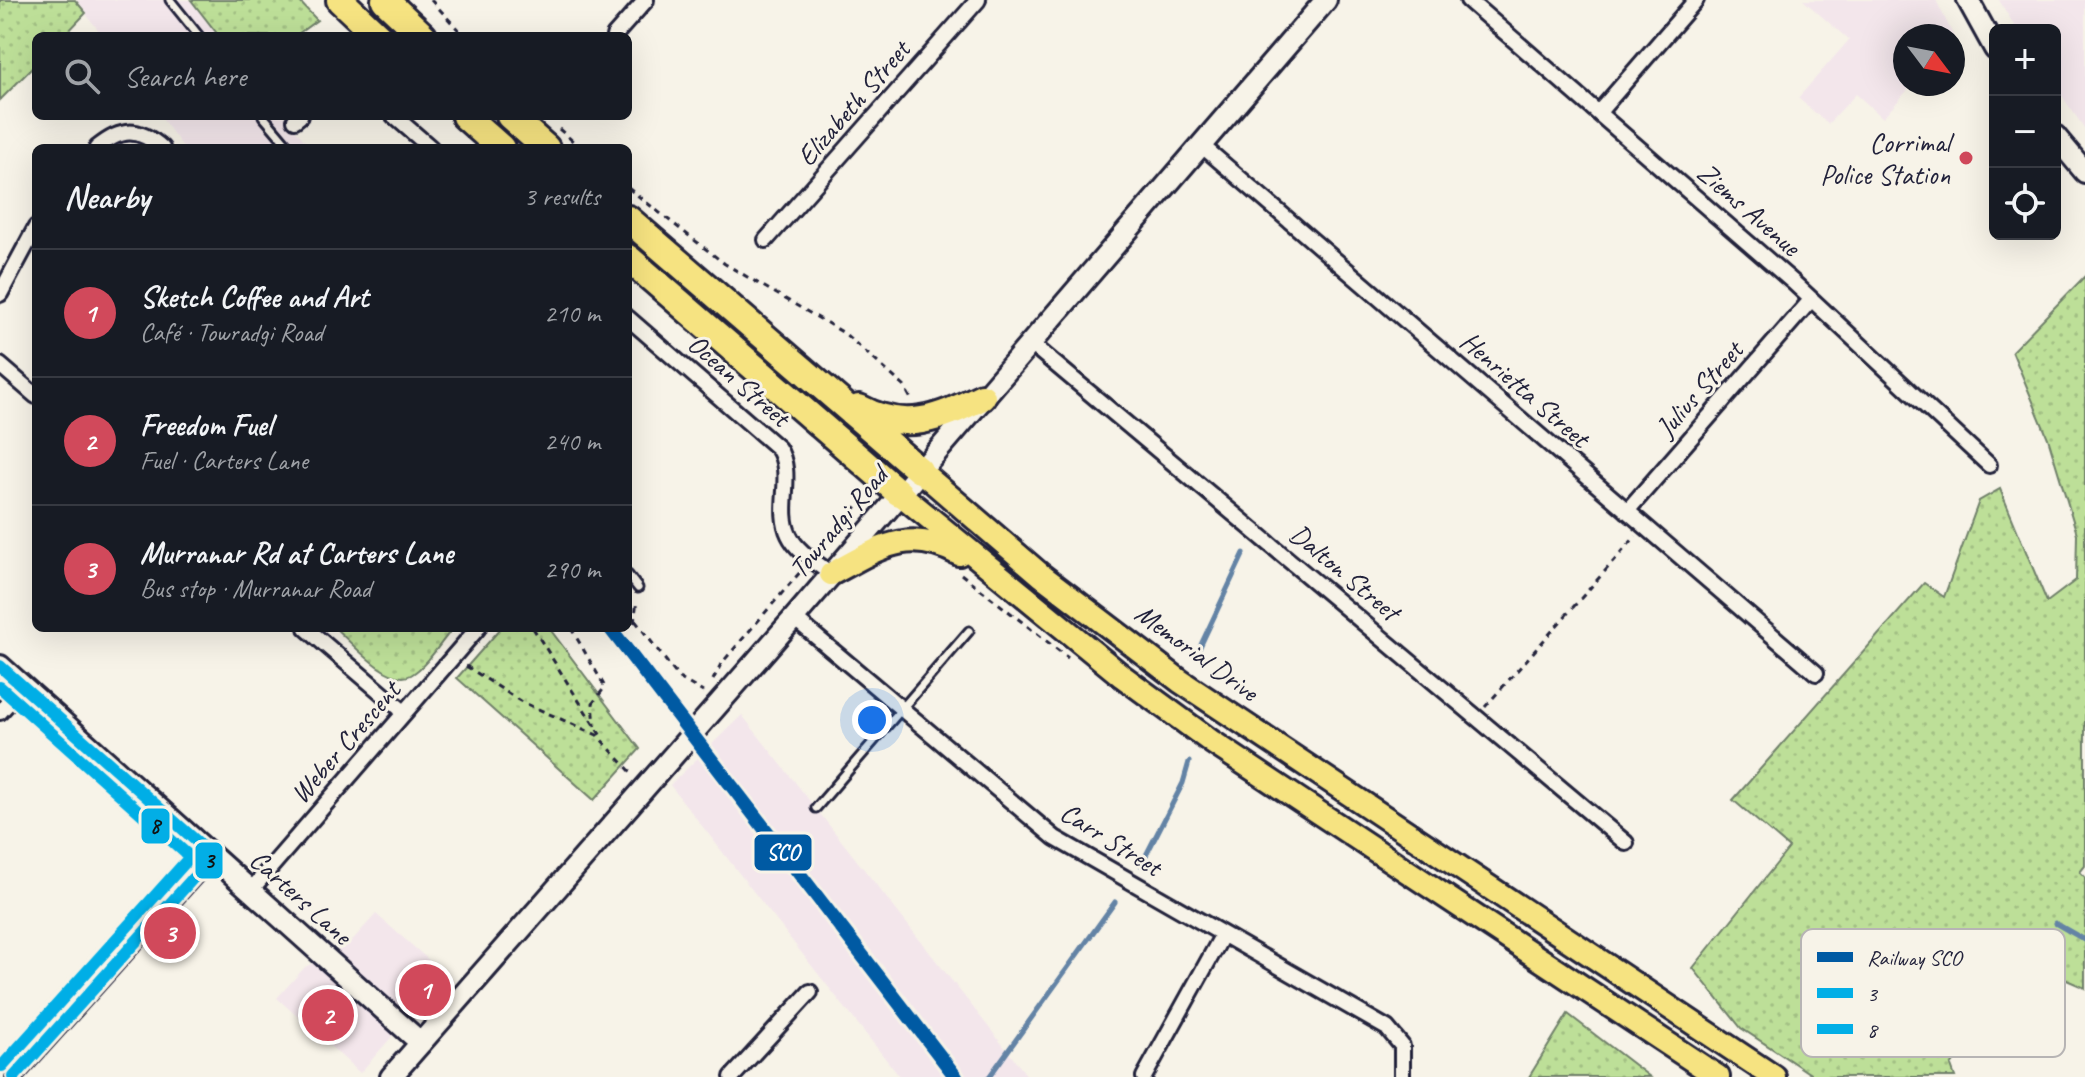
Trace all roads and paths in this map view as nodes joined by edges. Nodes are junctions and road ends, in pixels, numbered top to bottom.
1 (170, 0) edge
2 (340, 0) edge
3 (385, 0) edge
4 (431, 0) edge
5 (646, 0) edge
6 (978, 0) edge
7 (1326, 0) edge
8 (1468, 0) edge
9 (1696, 0) edge
10 (1968, 0) edge
11 (196, 32) edge
12 (374, 32) edge
13 (419, 32) edge
14 (460, 32) edge
15 (618, 32) edge
16 (1989, 38) edge
17 (1599, 112) junction
18 (266, 120) edge
19 (399, 120) edge
20 (470, 120) edge
21 (518, 120) edge
22 (550, 136) edge
23 (2061, 143) edge
24 (104, 144) edge
25 (156, 144) edge
26 (287, 144) edge
27 (426, 144) edge
28 (496, 144) edge
29 (571, 144) edge
30 (1200, 144) junction
31 (2085, 172) edge
32 (632, 191) edge
33 (632, 222) edge
34 (32, 234) edge
35 (766, 240) dead end
36 (632, 261) edge
37 (0, 294) edge
38 (1810, 301) junction
39 (632, 321) edge
40 (1029, 342) junction
41 (0, 365) edge
42 (815, 381) junction
43 (32, 393) edge
44 (982, 397) junction
45 (912, 403) dead end
46 (1989, 465) dead end
47 (919, 470) junction
48 (864, 491) dead end
49 (899, 493) junction
50 (1627, 511) junction
51 (1645, 526) junction
52 (811, 559) junction
53 (958, 571) dead end
54 (831, 574) junction
55 (632, 584) edge
56 (1008, 584) junction
57 (636, 592) joint
58 (794, 618) junction
59 (632, 619) edge
60 (634, 623) junction
61 (969, 631) dead end
62 (311, 632) edge
63 (475, 632) edge
64 (535, 632) edge
65 (573, 632) edge
66 (454, 656) junction
67 (1064, 657) dead end
68 (0, 666) edge
69 (1816, 673) dead end
70 (23, 687) junction
71 (902, 709) junction
72 (0, 712) edge
73 (404, 712) junction
74 (1478, 716) junction
75 (596, 730) junction
76 (607, 744) junction
77 (641, 765) dead end
78 (816, 808) dead end
79 (1626, 843) dead end
80 (213, 856) junction
81 (251, 890) junction
82 (1222, 936) junction
83 (810, 992) dead end
84 (421, 1043) junction
85 (14, 1077) edge
86 (391, 1077) edge
87 (732, 1077) edge
88 (1144, 1077) edge
89 (1402, 1077) edge
90 (1718, 1077) edge
91 (1774, 1077) edge

1 - 11 lane
2 - 12 highway
3 - 13 highway
4 - 14 path
5 - 15 street
6 - 35 street, Elizabeth Street
7 - 30 main road, Towradgi Road
8 - 17 street, Ziems Avenue
9 - 17 street
10 - 16 main road
17 - 38 street, Ziems Avenue
18 - 26 lane
19 - 27 street
20 - 28 highway
21 - 22 highway
22 - 29 path
23 - 31 main road
24 - 25 street
30 - 40 main road, Towradgi Road
30 - 50 street, Henrietta Street
32 - 45 path
33 - 42 highway, Memorial Drive
34 - 37 street
36 - 49 highway
38 - 46 street, Ziems Avenue
38 - 50 street, Julius Street
39 - 52 street, Ocean Street
40 - 44 main road, Towradgi Road
40 - 74 street, Dalton Street
41 - 43 street
42 - 44 highway
42 - 47 highway, Memorial Drive
44 - 47 main road, Towradgi Road
47 - 49 main road, Towradgi Road
47 - 91 main road, Memorial Drive
48 - 52 path
49 - 54 main road, Towradgi Road
49 - 56 main road
50 - 51 street, Henrietta Street
51 - 69 street, Henrietta Street
51 - 74 path
52 - 54 street, Ocean Street
52 - 60 path
53 - 67 path
54 - 56 main road
54 - 58 main road, Towradgi Road
55 - 57 lane
56 - 90 main road
57 - 60 path
58 - 71 street, Carr Street
58 - 84 main road, Towradgi Road
59 - 60 path
61 - 71 lane
62 - 73 street
63 - 66 street, Weber Crescent
64 - 75 path
65 - 75 path
66 - 73 street, Weber Crescent
66 - 76 path
68 - 70 main road, Carters Lane
70 - 72 street
70 - 80 main road, Carters Lane
71 - 78 lane
71 - 82 street, Carr Street
73 - 81 street, Weber Crescent
74 - 79 street, Dalton Street
75 - 76 path
76 - 77 path
80 - 81 main road, Carters Lane
80 - 85 street
81 - 84 main road, Carters Lane
82 - 88 street
82 - 89 street, Carr Street
83 - 87 street
84 - 86 main road, Towradgi Road

